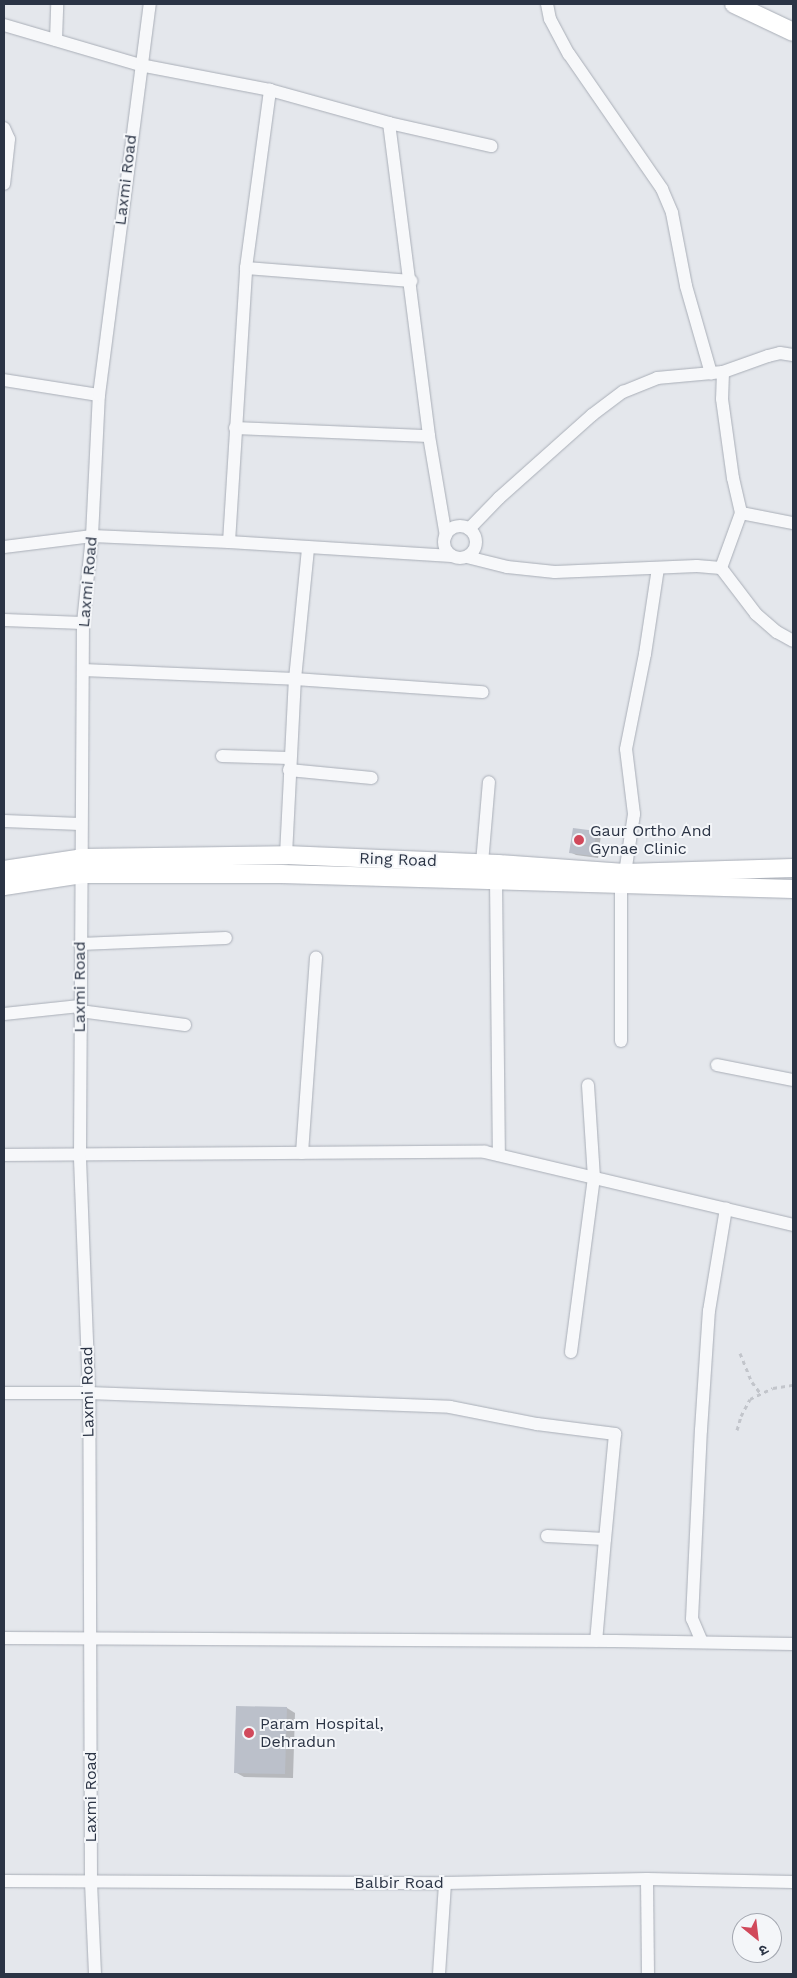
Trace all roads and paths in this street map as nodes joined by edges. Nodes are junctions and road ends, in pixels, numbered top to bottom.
1 (57, 4) edge
2 (150, 4) edge
3 (547, 4) edge
4 (734, 4) edge
5 (4, 25) edge
6 (793, 32) edge
7 (56, 40) junction
8 (140, 65) junction
9 (270, 90) junction
10 (390, 123) junction
11 (4, 128) edge
12 (491, 146) dead end
13 (4, 184) edge
14 (246, 268) junction
15 (411, 281) junction
16 (793, 356) edge
17 (717, 372) junction
18 (4, 380) edge
19 (99, 395) junction
20 (236, 428) junction
21 (428, 436) junction
22 (741, 513) junction
23 (793, 524) edge
24 (469, 529) junction
25 (92, 536) junction
26 (446, 536) junction
27 (229, 542) junction
28 (4, 547) edge
29 (308, 549) junction
30 (452, 556) junction
31 (467, 557) junction
32 (658, 568) junction
33 (721, 568) junction
34 (4, 620) edge
35 (83, 624) junction
36 (793, 641) edge
37 (83, 670) junction
38 (294, 679) junction
39 (483, 692) dead end
40 (222, 756) dead end
41 (289, 764) junction
42 (372, 778) dead end
43 (489, 782) dead end
44 (4, 821) edge
45 (80, 824) junction
46 (286, 855) junction
47 (482, 863) junction
48 (82, 866) junction
49 (793, 868) edge
50 (4, 870) edge
51 (496, 878) junction
52 (623, 879) junction
53 (4, 886) edge
54 (793, 889) edge
55 (226, 938) dead end
56 (80, 944) junction
57 (316, 958) dead end
58 (80, 1009) junction
59 (4, 1014) edge
60 (185, 1025) dead end
61 (621, 1041) dead end
62 (717, 1065) dead end
63 (793, 1080) edge
64 (588, 1085) dead end
65 (302, 1153) junction
66 (4, 1155) edge
67 (499, 1155) junction
68 (80, 1156) junction
69 (594, 1178) junction
70 (726, 1208) junction
71 (793, 1225) edge
72 (571, 1352) dead end
73 (740, 1352) dead end
74 (793, 1385) edge
75 (4, 1393) edge
76 (89, 1393) junction
77 (761, 1394) junction
78 (737, 1430) dead end
79 (547, 1536) dead end
80 (605, 1539) junction
81 (4, 1638) edge
82 (92, 1638) junction
83 (596, 1641) junction
84 (702, 1642) junction
85 (793, 1644) edge
86 (647, 1879) junction
87 (4, 1881) edge
88 (91, 1881) junction
89 (793, 1882) edge
90 (445, 1883) junction
91 (95, 1974) edge
92 (439, 1974) edge
93 (648, 1974) edge

1 - 7 street
2 - 8 street, Laxmi Road
3 - 17 street
4 - 6 street
5 - 7 street
7 - 8 street
8 - 9 street
8 - 19 street, Laxmi Road
9 - 10 street
9 - 14 street
10 - 12 street
10 - 15 street
11 - 13 street
14 - 15 street
14 - 20 street
15 - 21 street
16 - 17 street
17 - 22 street
17 - 24 street
18 - 19 street
19 - 25 street, Laxmi Road
20 - 21 street
20 - 27 street
21 - 26 street
22 - 23 street
22 - 33 street
24 - 26 street
24 - 31 street
25 - 27 street
25 - 28 street
25 - 35 street, Laxmi Road
26 - 30 street
27 - 29 street
29 - 30 street
29 - 38 street
30 - 31 street
31 - 32 street
32 - 33 street
32 - 52 street
33 - 36 street
34 - 35 street
35 - 37 street, Laxmi Road
37 - 38 street
37 - 45 street, Laxmi Road
38 - 39 street
38 - 41 street
40 - 41 street
41 - 42 street
41 - 46 street
43 - 47 street
44 - 45 street
45 - 48 street, Laxmi Road
46 - 47 street, Ring Road
46 - 48 street, Ring Road
47 - 52 street, Ring Road
48 - 50 street, Ring Road
48 - 51 street, Ring Road
48 - 53 street, Ring Road
48 - 56 street, Laxmi Road
49 - 52 street, Ring Road
51 - 52 street, Ring Road
51 - 67 street
52 - 54 street, Ring Road
52 - 61 street
55 - 56 street
56 - 58 street, Laxmi Road
57 - 65 street
58 - 59 street
58 - 60 street
58 - 68 street, Laxmi Road
62 - 63 street
64 - 69 street
65 - 67 street
65 - 68 street
66 - 68 street
67 - 69 street
68 - 76 street, Laxmi Road
69 - 70 street
69 - 72 street
70 - 71 street
70 - 84 street
73 - 77 path
74 - 77 path
75 - 76 street
76 - 80 street
76 - 82 street, Laxmi Road
77 - 78 path
79 - 80 street
80 - 83 street
81 - 82 street
82 - 83 street
82 - 88 street, Laxmi Road
83 - 84 street
84 - 85 street
86 - 89 street, Balbir Road
86 - 90 street, Balbir Road
86 - 93 street
87 - 88 street, Balbir Road
88 - 90 street, Balbir Road
88 - 91 street, Laxmi Road
90 - 92 street

